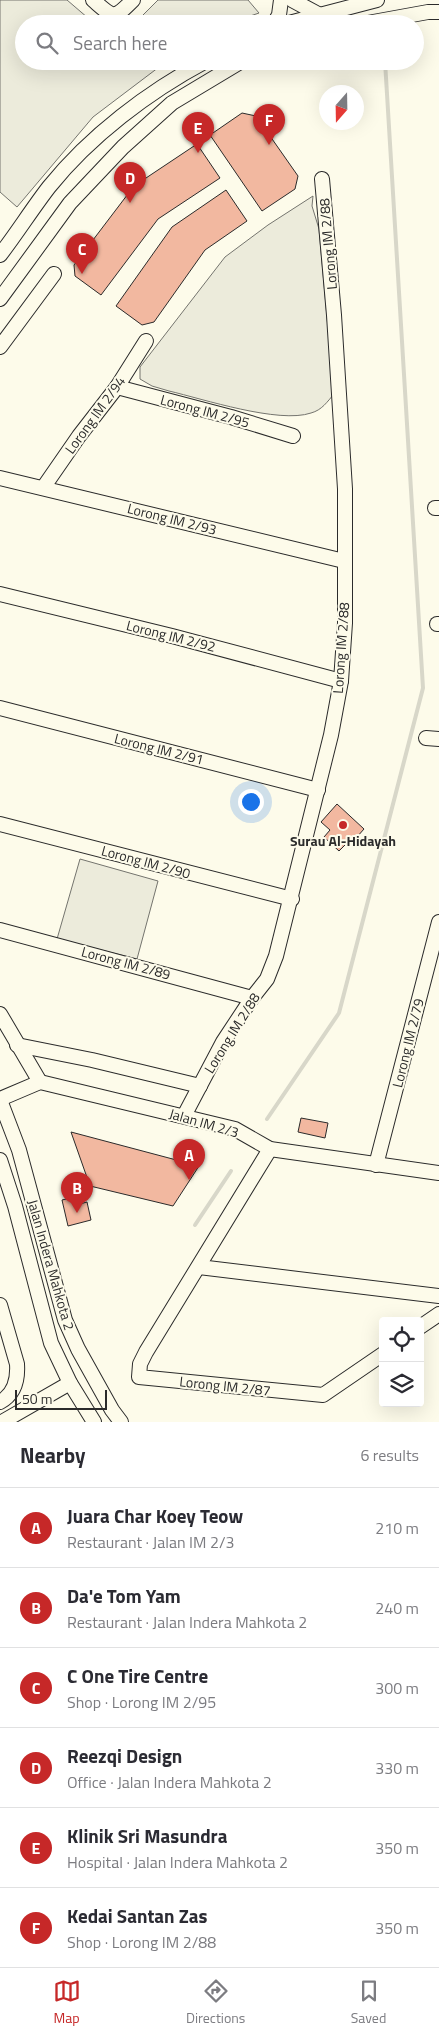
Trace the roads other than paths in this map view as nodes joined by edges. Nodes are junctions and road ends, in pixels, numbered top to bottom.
1 (93, 0) edge
2 (133, 0) edge
3 (281, 0) edge
4 (292, 0) edge
5 (377, 0) edge
6 (439, 12) edge
7 (318, 14) junction
8 (279, 15) edge
9 (315, 15) edge
10 (412, 15) edge
11 (191, 70) edge
12 (227, 70) edge
13 (322, 179) dead end
14 (0, 255) edge
15 (54, 274) dead end
16 (0, 299) edge
17 (146, 340) dead end
18 (0, 347) edge
19 (117, 387) junction
20 (293, 436) dead end
21 (0, 478) edge
22 (43, 488) junction
23 (344, 561) junction
24 (0, 594) edge
25 (341, 681) junction
26 (0, 708) edge
27 (318, 790) junction
28 (0, 824) edge
29 (292, 899) junction
30 (439, 922) edge
31 (0, 930) edge
32 (252, 998) junction
33 (0, 1014) edge
34 (17, 1045) junction
35 (40, 1082) junction
36 (200, 1086) junction
37 (0, 1099) edge
38 (184, 1116) junction
39 (270, 1149) junction
40 (0, 1160) edge
41 (376, 1165) junction
42 (439, 1173) edge
43 (199, 1267) junction
44 (439, 1296) edge
45 (0, 1305) edge
46 (439, 1314) edge
47 (424, 1324) edge
48 (379, 1357) edge
49 (70, 1382) junction
50 (0, 1402) edge
51 (2, 1422) edge
52 (94, 1422) edge
53 (121, 1422) edge

1 - 2 street
3 - 8 street
4 - 7 street
5 - 7 street
6 - 10 street
7 - 9 street
11 - 14 street
12 - 16 street
13 - 23 street, Lorong IM 2/88
15 - 18 street
17 - 19 street, Lorong IM 2/94
19 - 20 street, Lorong IM 2/95
19 - 22 street, Lorong IM 2/94
21 - 22 street, Lorong IM 2/93
22 - 23 street, Lorong IM 2/93
23 - 25 street, Lorong IM 2/88
24 - 25 street, Lorong IM 2/92
25 - 27 street, Lorong IM 2/88
26 - 27 street, Lorong IM 2/91
27 - 29 street, Lorong IM 2/88
28 - 29 street, Lorong IM 2/90
29 - 32 street, Lorong IM 2/88
30 - 41 street, Lorong IM 2/79
31 - 32 street, Lorong IM 2/89
32 - 36 street, Lorong IM 2/88
33 - 34 street
34 - 35 street
34 - 36 street
35 - 37 street
35 - 38 street, Jalan IM 2/3
36 - 38 street, Lorong IM 2/88
37 - 53 street, Jalan Indera Mahkota 2
38 - 39 street, Jalan IM 2/3
39 - 41 street, Jalan IM 2/3
39 - 43 street
40 - 49 street, Jalan Indera Mahkota 2
41 - 42 street, Jalan IM 2/3
43 - 44 street
43 - 48 street, Lorong IM 2/87
45 - 50 street
46 - 47 street
49 - 51 street
49 - 52 street, Jalan Indera Mahkota 2

